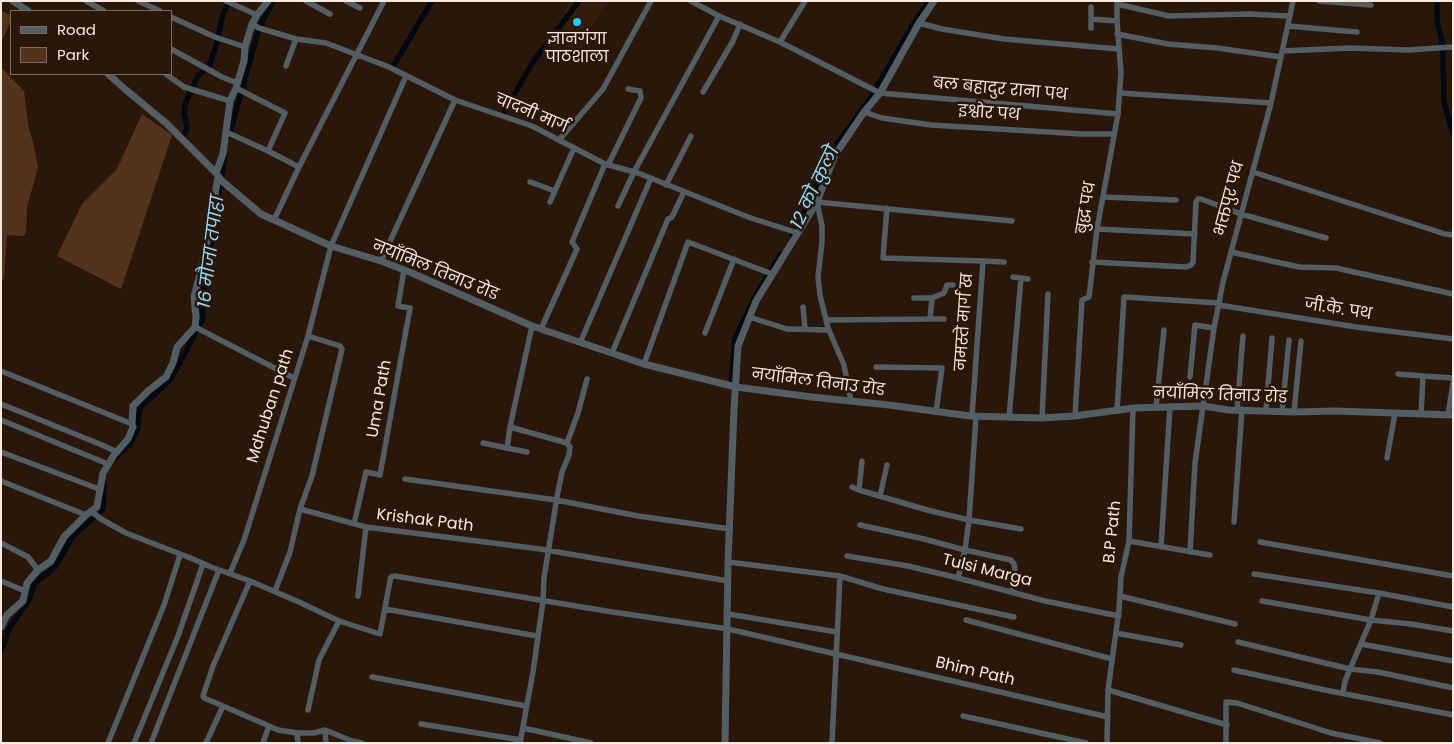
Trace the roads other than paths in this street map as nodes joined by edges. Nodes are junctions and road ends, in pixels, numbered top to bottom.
1 (13, 1) edge
2 (86, 1) edge
3 (138, 1) edge
4 (226, 1) edge
5 (268, 1) edge
6 (306, 1) edge
7 (384, 1) edge
8 (651, 1) edge
9 (691, 1) edge
10 (805, 1) edge
11 (934, 1) edge
12 (1293, 1) edge
13 (1319, 1) edge
14 (351, 2) edge
15 (1117, 3) edge
16 (1371, 5) dead end
17 (1091, 6) dead end
18 (360, 8) dead end
19 (26, 10) edge
20 (102, 10) edge
21 (158, 10) edge
22 (330, 14) dead end
23 (257, 15) junction
24 (719, 16) junction
25 (1289, 16) junction
26 (172, 17) edge
27 (1091, 19) junction
28 (1116, 21) junction
29 (919, 22) junction
30 (252, 24) junction
31 (740, 24) junction
32 (1288, 26) junction
33 (1091, 28) dead end
34 (1358, 32) dead end
35 (1117, 34) junction
36 (296, 39) junction
37 (780, 42) junction
38 (245, 47) junction
39 (1453, 47) edge
40 (1119, 49) junction
41 (172, 50) edge
42 (1282, 54) junction
43 (356, 55) junction
44 (286, 66) dead end
45 (109, 75) edge
46 (168, 75) edge
47 (406, 76) junction
48 (236, 86) junction
49 (628, 89) dead end
50 (702, 92) dead end
51 (880, 93) junction
52 (1120, 93) junction
53 (455, 100) junction
54 (230, 101) junction
55 (1271, 103) junction
56 (864, 112) junction
57 (1118, 114) junction
58 (226, 132) junction
59 (1114, 134) junction
60 (691, 136) dead end
61 (560, 140) junction
62 (574, 148) junction
63 (268, 150) junction
64 (607, 164) junction
65 (299, 167) junction
66 (634, 172) junction
67 (1253, 172) junction
68 (219, 177) junction
69 (651, 178) junction
70 (530, 182) dead end
71 (666, 185) junction
72 (554, 192) junction
73 (684, 192) junction
74 (1103, 197) junction
75 (1176, 200) dead end
76 (550, 202) dead end
77 (817, 202) junction
78 (618, 206) dead end
79 (887, 208) junction
80 (1241, 214) junction
81 (274, 220) junction
82 (1012, 221) dead end
83 (1097, 229) junction
84 (796, 232) junction
85 (1195, 234) junction
86 (1453, 235) edge
87 (1326, 238) dead end
88 (331, 246) junction
89 (1231, 252) junction
90 (734, 259) junction
91 (381, 261) junction
92 (983, 261) junction
93 (1004, 262) dead end
94 (1092, 262) junction
95 (404, 270) junction
96 (770, 273) junction
97 (1013, 278) dead end
98 (1021, 278) junction
99 (1028, 279) dead end
100 (953, 285) dead end
101 (1048, 294) dead end
102 (1453, 294) edge
103 (914, 298) dead end
104 (932, 298) junction
105 (1219, 304) junction
106 (803, 307) dead end
107 (749, 317) junction
108 (930, 318) junction
109 (944, 319) dead end
110 (826, 320) junction
111 (532, 326) junction
112 (195, 327) junction
113 (1214, 328) junction
114 (805, 329) junction
115 (542, 330) junction
116 (829, 330) junction
117 (1164, 330) dead end
118 (705, 333) dead end
119 (308, 336) junction
120 (1244, 336) dead end
121 (1272, 338) dead end
122 (1289, 340) dead end
123 (1453, 340) edge
124 (1301, 341) dead end
125 (580, 343) junction
126 (612, 353) junction
127 (644, 364) junction
128 (876, 367) dead end
129 (1, 370) edge
130 (1398, 374) dead end
131 (1423, 376) junction
132 (1190, 377) dead end
133 (294, 378) junction
134 (1453, 378) edge
135 (587, 379) dead end
136 (1453, 383) edge
137 (736, 387) junction
138 (850, 401) junction
139 (1, 404) edge
140 (1156, 406) junction
141 (1170, 406) junction
142 (1203, 406) junction
143 (1133, 408) junction
144 (1239, 410) junction
145 (1117, 411) junction
146 (1266, 411) junction
147 (936, 412) junction
148 (1282, 412) junction
149 (1294, 412) junction
150 (1395, 413) junction
151 (1421, 414) junction
152 (1451, 415) edge
153 (974, 416) junction
154 (1075, 416) junction
155 (1010, 418) junction
156 (1042, 418) junction
157 (1, 420) edge
158 (132, 424) junction
159 (510, 427) junction
160 (483, 443) dead end
161 (567, 443) junction
162 (507, 448) junction
163 (1, 452) edge
164 (117, 452) junction
165 (528, 452) dead end
166 (1388, 458) dead end
167 (862, 461) dead end
168 (108, 464) junction
169 (887, 465) dead end
170 (404, 479) dead end
171 (1, 481) edge
172 (852, 487) dead end
173 (99, 489) junction
174 (860, 490) junction
175 (880, 496) junction
176 (556, 500) junction
177 (300, 509) junction
178 (89, 513) junction
179 (969, 520) junction
180 (1234, 522) dead end
181 (354, 524) junction
182 (860, 525) dead end
183 (366, 527) junction
184 (730, 529) junction
185 (1021, 530) dead end
186 (1129, 540) junction
187 (1260, 542) dead end
188 (1, 543) edge
189 (1160, 547) junction
190 (964, 550) junction
191 (549, 551) junction
192 (1190, 552) junction
193 (180, 555) junction
194 (1210, 555) dead end
195 (847, 556) dead end
196 (728, 562) junction
197 (203, 564) junction
198 (38, 570) junction
199 (219, 570) junction
200 (230, 573) junction
201 (1254, 574) dead end
202 (840, 576) junction
203 (1453, 576) edge
204 (958, 578) junction
205 (1, 581) edge
206 (250, 581) junction
207 (728, 581) junction
208 (25, 591) junction
209 (275, 591) junction
210 (1012, 592) junction
211 (1380, 593) junction
212 (358, 596) dead end
213 (1120, 596) junction
214 (543, 601) junction
215 (1262, 601) dead end
216 (1453, 607) edge
217 (385, 609) junction
218 (728, 614) junction
219 (1118, 616) junction
220 (1014, 617) dead end
221 (966, 620) dead end
222 (1371, 620) junction
223 (339, 621) junction
224 (2, 624) edge
225 (1235, 624) dead end
226 (728, 629) junction
227 (1453, 631) edge
228 (838, 632) junction
229 (1116, 633) junction
230 (537, 636) junction
231 (1238, 642) dead end
232 (1361, 644) junction
233 (1181, 645) dead end
234 (836, 654) junction
235 (1112, 659) junction
236 (1453, 661) edge
237 (1350, 668) junction
238 (1234, 670) dead end
239 (372, 678) dead end
240 (1453, 688) edge
241 (1108, 690) junction
242 (1343, 693) junction
243 (223, 706) junction
244 (526, 706) junction
245 (308, 710) dead end
246 (1453, 714) edge
247 (963, 716) dead end
248 (1108, 717) junction
249 (421, 724) dead end
250 (1226, 725) junction
251 (269, 726) junction
252 (523, 728) junction
253 (325, 730) junction
254 (297, 733) junction
255 (521, 742) edge
256 (108, 743) edge
257 (134, 743) edge
258 (151, 743) edge
259 (206, 743) edge
260 (263, 743) edge
261 (298, 743) edge
262 (326, 743) edge
263 (362, 743) edge
264 (591, 743) edge
265 (725, 743) edge
266 (832, 743) edge
267 (1086, 743) edge
268 (1107, 743) edge
269 (1226, 743) edge
270 (1380, 743) edge

1 - 19 street
2 - 20 street
3 - 21 street
4 - 23 street
5 - 23 street
6 - 22 street
7 - 43 street
8 - 61 street
9 - 24 street
10 - 37 street
11 - 29 street
12 - 25 street, भक्तपुर पथ
13 - 16 street
14 - 18 street
15 - 25 street
15 - 28 street, बुद्ध पथ
17 - 27 street
23 - 30 street
24 - 31 street
24 - 66 street
25 - 32 street, भक्तपुर पथ
26 - 38 street
27 - 28 street
27 - 33 street
28 - 35 street, बुद्ध पथ
29 - 40 street
29 - 51 street
30 - 36 street, चादनी मार्ग
30 - 38 street
31 - 37 street
31 - 50 street
32 - 34 street
32 - 42 street, भक्तपुर पथ
35 - 40 street, बुद्ध पथ
35 - 42 street
36 - 43 street, चादनी मार्ग
36 - 44 street
37 - 51 street
38 - 48 street
39 - 42 street
40 - 52 street, बुद्ध पथ
41 - 48 street
42 - 55 street, भक्तपुर पथ
43 - 47 street, चादनी मार्ग
43 - 65 street
45 - 68 street, नयाँमिल तिनाउ रोड
46 - 54 street
47 - 53 street, चादनी मार्ग
47 - 88 street, Mdhuban path
48 - 54 street
48 - 63 street
49 - 64 street
51 - 56 street
51 - 57 street, बल बहादुर राना पथ
52 - 55 street
52 - 57 street, बुद्ध पथ
53 - 61 street, चादनी मार्ग
53 - 91 street
54 - 58 street
55 - 67 street, भक्तपुर पथ
56 - 59 street, इश्वोर पथ
56 - 77 street
57 - 59 street, बुद्ध पथ
58 - 63 street
58 - 68 street
59 - 74 street, बुद्ध पथ
60 - 71 street
61 - 62 street, चादनी मार्ग
62 - 64 street, चादनी मार्ग
62 - 72 street
63 - 65 street
64 - 66 street, चादनी मार्ग
64 - 115 street
65 - 81 street
66 - 69 street, चादनी मार्ग
66 - 78 street
67 - 80 street, भक्तपुर पथ
67 - 86 street
68 - 81 street, नयाँमिल तिनाउ रोड
68 - 112 street
69 - 71 street, चादनी मार्ग
69 - 125 street
70 - 72 street
71 - 73 street, चादनी मार्ग
72 - 76 street
73 - 84 street, चादनी मार्ग
73 - 126 street
74 - 75 street
74 - 83 street, बुद्ध पथ
77 - 79 street
77 - 84 street
77 - 110 street
79 - 82 street
79 - 92 street, नमस्ते मार्ग ख
80 - 85 street
80 - 87 street
80 - 89 street, भक्तपुर पथ
81 - 88 street, नयाँमिल तिनाउ रोड
83 - 85 street
83 - 94 street, बुद्ध पथ
84 - 96 street
85 - 94 street
88 - 91 street, नयाँमिल तिनाउ रोड
88 - 119 street, Mdhuban path
89 - 102 street
89 - 105 street, भक्तपुर पथ
90 - 96 street
90 - 118 street
90 - 127 street
91 - 95 street, नयाँमिल तिनाउ रोड
92 - 93 street
92 - 153 street, नमस्ते मार्ग ख
94 - 154 street, बुद्ध पथ
95 - 111 street, नयाँमिल तिनाउ रोड
95 - 181 street, Uma Path
96 - 107 street
97 - 98 street
98 - 99 street
98 - 155 street
100 - 104 street
101 - 156 street
103 - 104 street
104 - 108 street
105 - 113 street, भक्तपुर पथ
105 - 123 street, जी.के. पथ
105 - 145 street, जी.के. पथ
106 - 114 street
107 - 114 street
107 - 137 street
108 - 109 street
108 - 110 street
110 - 116 street
111 - 115 street, नयाँमिल तिनाउ रोड
111 - 159 street
112 - 133 street
112 - 158 street
113 - 132 street
113 - 142 street, भक्तपुर पथ
114 - 116 street
115 - 125 street, नयाँमिल तिनाउ रोड
116 - 138 street
117 - 140 street
119 - 133 street, Mdhuban path
119 - 177 street
120 - 144 street
121 - 146 street
122 - 148 street
124 - 149 street
125 - 126 street, नयाँमिल तिनाउ रोड
126 - 127 street, नयाँमिल तिनाउ रोड
127 - 137 street, नयाँमिल तिनाउ रोड
128 - 147 street
129 - 158 street
130 - 131 street
131 - 134 street
131 - 151 street
133 - 200 street, Mdhuban path
135 - 161 street
136 - 152 street
137 - 138 street, नयाँमिल तिनाउ रोड
137 - 184 street
138 - 147 street, नयाँमिल तिनाउ रोड
139 - 164 street
140 - 141 street, नयाँमिल तिनाउ रोड
140 - 143 street, नयाँमिल तिनाउ रोड
141 - 142 street, नयाँमिल तिनाउ रोड
141 - 189 street
142 - 144 street, नयाँमिल तिनाउ रोड
142 - 192 street, भक्तपुर पथ
143 - 145 street, नयाँमिल तिनाउ रोड
143 - 186 street, B.P Path
144 - 146 street, नयाँमिल तिनाउ रोड
144 - 180 street
145 - 154 street, नयाँमिल तिनाउ रोड
146 - 148 street, नयाँमिल तिनाउ रोड
147 - 153 street, नयाँमिल तिनाउ रोड
148 - 149 street, नयाँमिल तिनाउ रोड
149 - 150 street, नयाँमिल तिनाउ रोड
150 - 151 street, नयाँमिल तिनाउ रोड
150 - 166 street
151 - 152 street, नयाँमिल तिनाउ रोड
153 - 155 street, नयाँमिल तिनाउ रोड
153 - 179 street, नमस्ते मार्ग ख
154 - 156 street, नयाँमिल तिनाउ रोड
155 - 156 street, नयाँमिल तिनाउ रोड
157 - 168 street
158 - 164 street
159 - 161 street
159 - 162 street
160 - 162 street
161 - 176 street
162 - 165 street
163 - 173 street
164 - 168 street
167 - 174 street
168 - 173 street
169 - 175 street
170 - 176 street
171 - 178 street
172 - 174 street
173 - 178 street
174 - 175 street
175 - 179 street
176 - 184 street
176 - 191 street
177 - 181 street, Krishak Path
177 - 209 street
178 - 193 street
178 - 198 street
179 - 185 street
179 - 190 street, नमस्ते मार्ग ख
181 - 183 street, Krishak Path
182 - 190 street
183 - 191 street, Krishak Path
183 - 212 street
184 - 196 street
186 - 189 street
186 - 213 street, B.P Path
187 - 203 street
188 - 198 street
189 - 192 street
190 - 204 street, नमस्ते मार्ग ख
190 - 210 street
191 - 207 street, Krishak Path
191 - 214 street
192 - 194 street
193 - 197 street
193 - 256 street
195 - 204 street, Tulsi Marga
196 - 202 street
196 - 207 street
197 - 199 street
197 - 257 street
198 - 208 street
199 - 200 street
199 - 258 street
200 - 206 street
201 - 211 street
202 - 220 street
202 - 228 street
204 - 210 street, Tulsi Marga
205 - 208 street
206 - 209 street
206 - 243 street
207 - 218 street
208 - 224 street
209 - 223 street
210 - 219 street, Tulsi Marga
211 - 216 street
211 - 222 street
213 - 219 street, B.P Path
213 - 225 street
214 - 217 street, Bhim Path
214 - 226 street, Bhim Path
214 - 230 street
215 - 222 street
217 - 223 street
217 - 230 street
218 - 226 street
218 - 228 street
219 - 229 street, B.P Path
221 - 235 street
222 - 227 street
222 - 232 street
223 - 245 street
226 - 234 street, Bhim Path
226 - 265 street
228 - 234 street
229 - 233 street
229 - 235 street, B.P Path
230 - 244 street
231 - 237 street
232 - 236 street
232 - 237 street
234 - 248 street, Bhim Path
234 - 266 street
235 - 241 street, B.P Path
237 - 240 street
237 - 242 street
238 - 242 street
239 - 244 street
241 - 248 street, B.P Path
241 - 250 street
242 - 246 street
243 - 251 street
243 - 259 street
244 - 252 street
247 - 267 street
248 - 268 street, B.P Path
249 - 255 street
250 - 269 street
250 - 270 street
251 - 254 street
251 - 260 street
252 - 255 street
252 - 264 street
253 - 254 street
253 - 262 street
253 - 263 street
254 - 261 street

